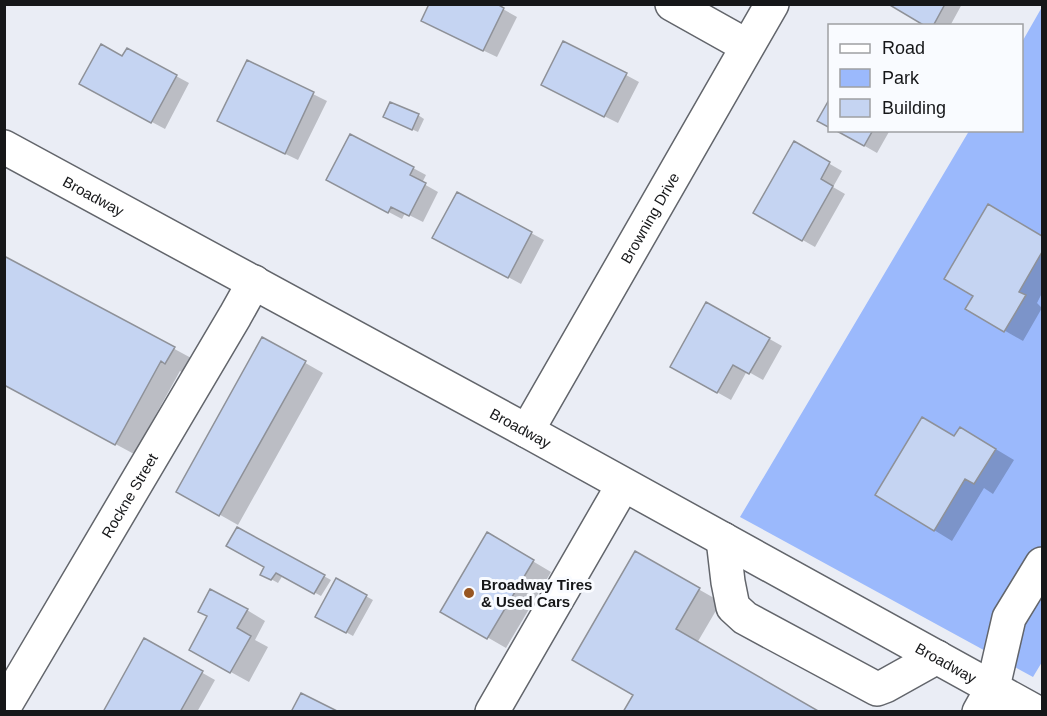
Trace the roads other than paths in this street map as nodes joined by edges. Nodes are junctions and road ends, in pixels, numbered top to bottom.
1 (672, 4) edge
2 (772, 4) edge
3 (747, 46) junction
4 (4, 147) edge
5 (254, 282) junction
6 (527, 431) junction
7 (623, 485) junction
8 (723, 540) junction
9 (1042, 564) edge
10 (937, 657) junction
11 (986, 699) edge
12 (4, 707) edge
13 (492, 711) edge
14 (1036, 711) edge

1 - 3 street
2 - 3 street, Browning Drive
3 - 6 street, Browning Drive
4 - 5 street, Broadway
5 - 6 street, Broadway
5 - 12 street, Rockne Street
6 - 7 street, Broadway
7 - 8 street, Broadway
7 - 13 street
8 - 10 street, Broadway
8 - 10 street
9 - 11 street
10 - 11 street, Broadway
11 - 14 street, Broadway

